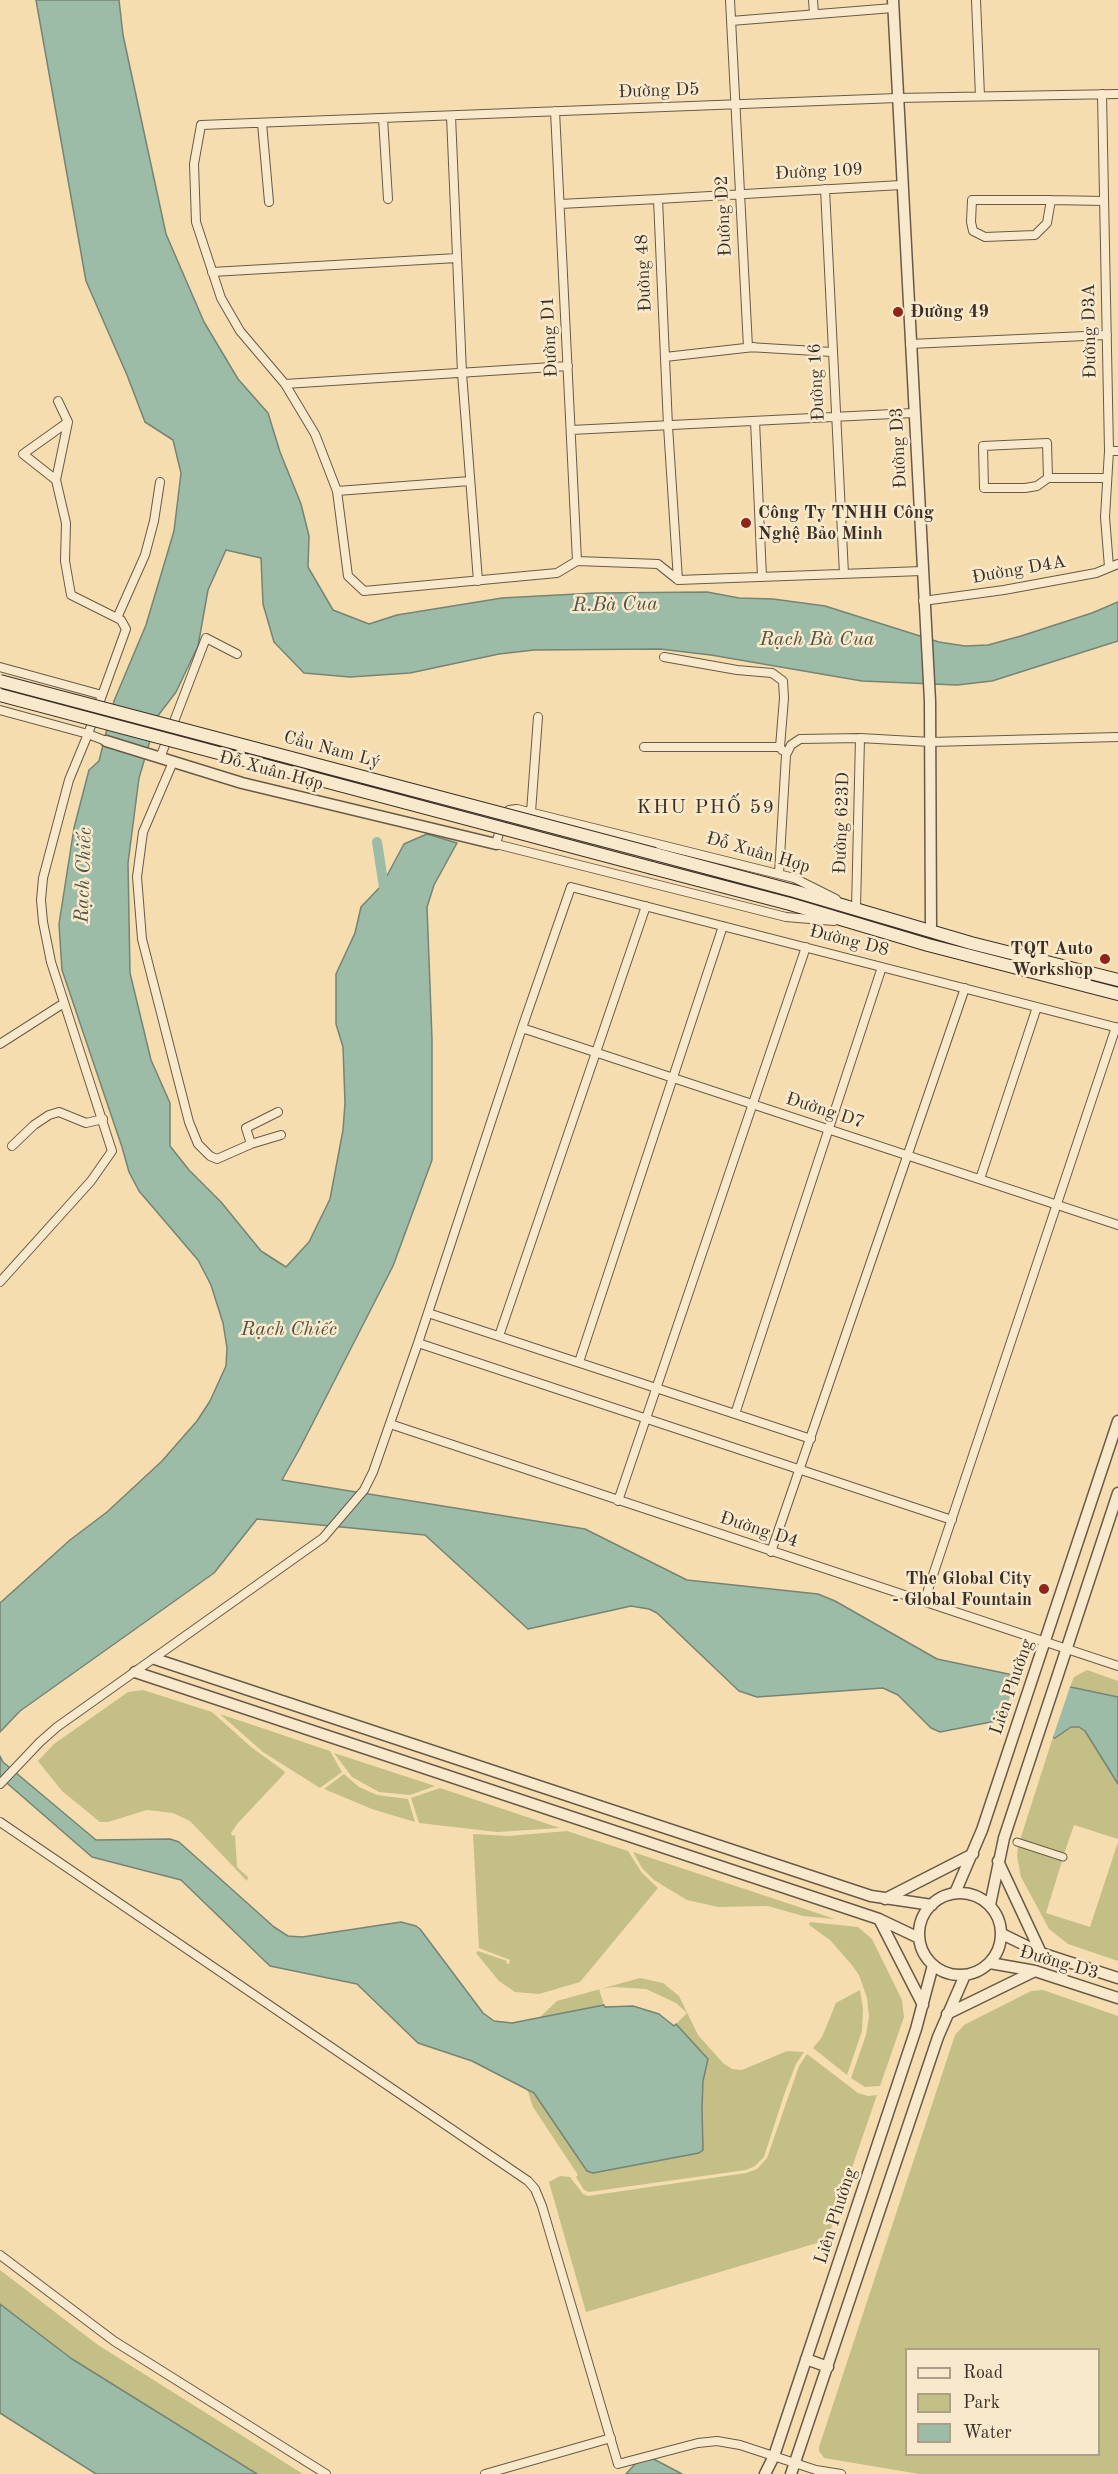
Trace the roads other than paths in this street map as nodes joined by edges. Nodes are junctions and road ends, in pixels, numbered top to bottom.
1 (730, 0) edge
2 (813, 0) edge
3 (976, 0) edge
4 (893, 4) edge
5 (814, 14) junction
6 (731, 21) junction
7 (1102, 94) junction
8 (1118, 94) edge
9 (980, 96) junction
10 (897, 98) junction
11 (734, 104) junction
12 (555, 111) junction
13 (451, 116) junction
14 (383, 118) junction
15 (262, 123) junction
16 (901, 184) junction
17 (825, 189) junction
18 (739, 193) junction
19 (388, 199) dead end
20 (658, 199) junction
21 (1051, 201) junction
22 (1104, 201) junction
23 (269, 202) dead end
24 (560, 204) junction
25 (457, 258) junction
26 (212, 272) junction
27 (1107, 335) junction
28 (910, 344) junction
29 (748, 347) junction
30 (832, 352) junction
31 (665, 357) junction
32 (568, 366) junction
33 (462, 373) junction
34 (285, 384) junction
35 (58, 401) dead end
36 (913, 413) junction
37 (835, 417) junction
38 (68, 422) junction
39 (755, 422) junction
40 (668, 426) junction
41 (571, 430) junction
42 (1113, 452) edge
43 (1048, 478) junction
44 (1107, 478) junction
45 (56, 480) junction
46 (470, 481) junction
47 (160, 482) dead end
48 (337, 491) junction
49 (577, 561) junction
50 (1114, 566) edge
51 (922, 571) junction
52 (844, 574) junction
53 (762, 577) junction
54 (678, 580) junction
55 (478, 581) junction
56 (924, 607) junction
57 (117, 618) junction
58 (237, 654) dead end
59 (664, 657) dead end
60 (0, 667) edge
61 (0, 681) edge
62 (102, 694) junction
63 (0, 695) edge
64 (0, 710) edge
65 (538, 717) dead end
66 (88, 734) junction
67 (1118, 737) edge
68 (860, 738) junction
69 (106, 741) joint
70 (931, 742) junction
71 (644, 747) dead end
72 (783, 751) junction
73 (160, 758) junction
74 (173, 762) junction
75 (531, 812) junction
76 (496, 844) junction
77 (655, 854) joint
78 (652, 868) joint
79 (779, 874) junction
80 (646, 906) junction
81 (856, 909) junction
82 (850, 922) junction
83 (723, 926) junction
84 (931, 931) junction
85 (928, 945) junction
86 (806, 947) junction
87 (882, 967) junction
88 (1118, 980) edge
89 (964, 988) junction
90 (1118, 994) edge
91 (64, 1003) junction
92 (1037, 1007) junction
93 (522, 1028) junction
94 (1117, 1028) edge
95 (0, 1044) edge
96 (596, 1052) junction
97 (673, 1078) junction
98 (753, 1104) junction
99 (278, 1112) dead end
100 (103, 1119) junction
101 (828, 1129) junction
102 (281, 1135) dead end
103 (251, 1144) junction
104 (12, 1146) dead end
105 (907, 1155) junction
106 (980, 1179) junction
107 (1057, 1205) junction
108 (1118, 1225) edge
109 (0, 1282) edge
110 (428, 1313) junction
111 (500, 1336) junction
112 (418, 1343) junction
113 (579, 1362) junction
114 (658, 1388) junction
115 (735, 1414) junction
116 (647, 1419) junction
117 (1118, 1421) edge
118 (390, 1424) junction
119 (811, 1438) junction
120 (800, 1470) junction
121 (1118, 1493) edge
122 (618, 1501) junction
123 (952, 1520) junction
124 (771, 1552) junction
125 (924, 1602) junction
126 (1044, 1642) junction
127 (1067, 1649) junction
128 (154, 1659) junction
129 (1118, 1666) edge
130 (135, 1672) junction
131 (345, 1722) junction
132 (338, 1740) junction
133 (0, 1784) edge
134 (584, 1801) junction
135 (577, 1819) junction
136 (0, 1822) edge
137 (1017, 1842) dead end
138 (973, 1854) junction
139 (1063, 1857) dead end
140 (998, 1861) junction
141 (818, 1878) junction
142 (955, 1893) junction
143 (811, 1897) junction
144 (884, 1899) junction
145 (932, 1905) junction
146 (990, 1905) junction
147 (879, 1919) junction
148 (1002, 1934) junction
149 (919, 1938) junction
150 (1041, 1953) junction
151 (990, 1963) junction
152 (933, 1965) junction
153 (1035, 1971) junction
154 (965, 1975) junction
155 (1118, 1978) edge
156 (1118, 1998) edge
157 (923, 2006) junction
158 (947, 2014) junction
159 (0, 2255) edge
160 (806, 2359) junction
161 (828, 2367) junction
162 (610, 2438) junction
163 (774, 2456) junction
164 (794, 2469) edge
165 (326, 2474) edge
166 (485, 2474) edge
167 (765, 2474) edge
168 (841, 2474) edge

1 - 6 street, Đường D2
2 - 5 street
3 - 9 street
4 - 5 street
4 - 10 street, Đường D3
5 - 6 street
6 - 11 street, Đường D2
7 - 8 street, Đường D5
7 - 9 street, Đường D5
7 - 22 street, Đường D3A
9 - 10 street, Đường D5
10 - 11 street, Đường D5
10 - 16 street, Đường D3
11 - 12 street, Đường D5
11 - 18 street, Đường D2
12 - 13 street, Đường D5
12 - 24 street, Đường D1
13 - 14 street, Đường D5
13 - 25 street
14 - 15 street, Đường D5
14 - 19 street
15 - 23 street
15 - 26 street, Đường D5
16 - 17 street, Đường 109
16 - 28 street, Đường D3
17 - 18 street, Đường 109
17 - 30 street, Đường 16
18 - 20 street
18 - 29 street, Đường D2
20 - 24 street
20 - 31 street, Đường 48
21 - 21 street
21 - 22 street
22 - 27 street, Đường D3A
24 - 32 street, Đường D1
25 - 26 street
25 - 33 street
26 - 34 street
27 - 28 street
27 - 42 street, Đường D3A
28 - 36 street, Đường D3
29 - 30 street
29 - 31 street
30 - 37 street, Đường 16
31 - 40 street, Đường 48
32 - 33 street
32 - 41 street, Đường D1
33 - 34 street
33 - 46 street
34 - 48 street
35 - 38 street
36 - 37 street
36 - 51 street, Đường D3
37 - 39 street
37 - 52 street, Đường 16
38 - 45 street
38 - 45 street
39 - 40 street
39 - 53 street
40 - 41 street
40 - 54 street, Đường 48
41 - 49 street, Đường D1
42 - 44 street, Đường D3A
43 - 43 street
43 - 44 street
44 - 50 street, Đường D3A
45 - 57 street
46 - 48 street
46 - 55 street
47 - 57 street
48 - 55 street
49 - 54 street
49 - 55 street
50 - 56 street, Đường D4A
51 - 52 street
51 - 56 street, Đường D3
52 - 53 street
53 - 54 street
56 - 70 street, Đường D3
57 - 62 street
58 - 73 street
59 - 72 street
60 - 62 street
61 - 77 main road, Cầu Nam Lý, bridge
62 - 66 street
63 - 78 main road, Cầu Nam Lý, bridge
64 - 66 street
65 - 75 street
66 - 69 street
66 - 91 street
67 - 70 street
68 - 70 street
68 - 72 street
68 - 81 street, Đường 623D
69 - 73 street, Đỗ Xuân Hợp
70 - 84 street, Đường D3
71 - 72 street
72 - 79 street
73 - 74 street, Đỗ Xuân Hợp
74 - 76 street, Đỗ Xuân Hợp
74 - 103 street
75 - 76 street, Đỗ Xuân Hợp
75 - 79 street, Đỗ Xuân Hợp
76 - 82 street, Đỗ Xuân Hợp
77 - 81 main road, Đỗ Xuân Hợp
78 - 82 main road, Đỗ Xuân Hợp
79 - 81 street, Đỗ Xuân Hợp
80 - 83 street, Đường D8
80 - 93 street, Đường D8
80 - 96 street
81 - 84 main road, Đỗ Xuân Hợp
82 - 85 main road, Đỗ Xuân Hợp
83 - 86 street, Đường D8
83 - 97 street
84 - 85 main road
84 - 88 main road, Đỗ Xuân Hợp
85 - 90 main road, Đỗ Xuân Hợp
86 - 87 street, Đường D8
86 - 98 street
87 - 89 street, Đường D8
87 - 101 street
89 - 92 street, Đường D8
89 - 105 street
91 - 95 street
91 - 100 street
92 - 94 street, Đường D8
92 - 106 street
93 - 96 street, Đường D7
93 - 110 street
94 - 107 street
96 - 97 street, Đường D7
96 - 111 street
97 - 98 street, Đường D7
97 - 113 street
98 - 101 street, Đường D7
98 - 114 street
99 - 103 street
100 - 104 street
100 - 109 street
101 - 105 street, Đường D7
101 - 115 street
102 - 103 street
105 - 106 street, Đường D7
105 - 119 street
106 - 107 street, Đường D7
107 - 108 street, Đường D7
107 - 123 street
110 - 111 street
110 - 112 street
111 - 113 street
112 - 116 street
112 - 118 street
113 - 114 street
114 - 115 street
114 - 116 street
115 - 119 street
116 - 120 street
116 - 122 street
117 - 126 street, Liên Phường
118 - 122 street, Đường D4
118 - 128 street
119 - 120 street
120 - 123 street
120 - 124 street
121 - 127 street
122 - 124 street, Đường D4
123 - 125 street
124 - 125 street, Đường D4
125 - 126 street, Đường D4
126 - 127 street, Đường D4
126 - 138 street, Liên Phường
127 - 129 street, Đường D4
127 - 140 street
128 - 130 street
128 - 131 street
130 - 132 street
130 - 133 street
131 - 132 street
131 - 134 street
132 - 135 street
134 - 135 street
134 - 141 street
135 - 143 street
136 - 162 street
137 - 139 street
138 - 142 street, Liên Phường
138 - 144 street
140 - 146 street
140 - 150 street
141 - 143 street
141 - 144 street
142 - 145 street
142 - 146 street
143 - 147 street
144 - 145 street
145 - 149 street
146 - 148 street
147 - 149 street
147 - 157 street
148 - 150 street, Đường D3
148 - 151 street
149 - 152 street
150 - 155 street, Đường D3
151 - 153 street, Đường D3
151 - 154 street
152 - 154 street
152 - 157 street, Liên Phường
153 - 156 street, Đường D3
153 - 158 street
154 - 158 street
157 - 160 street, Liên Phường
158 - 161 street
159 - 165 street
160 - 161 street
160 - 163 street, Liên Phường
161 - 164 street
162 - 163 street
162 - 166 street
163 - 164 street
163 - 167 street, Liên Phường
164 - 168 street

